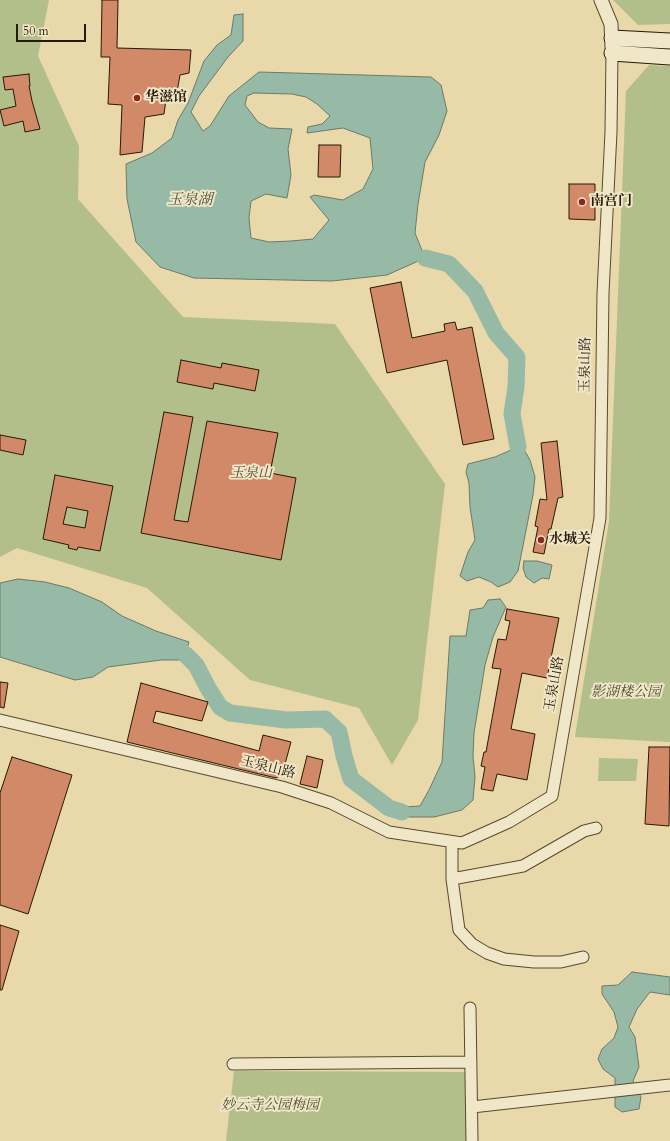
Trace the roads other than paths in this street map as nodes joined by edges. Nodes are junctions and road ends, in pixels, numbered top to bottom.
1 (602, 0) edge
2 (612, 38) junction
3 (670, 42) edge
4 (612, 53) junction
5 (670, 57) edge
6 (0, 720) edge
7 (596, 828) dead end
8 (452, 842) junction
9 (452, 879) junction
10 (583, 957) dead end
11 (470, 1008) dead end
12 (471, 1062) junction
13 (233, 1064) dead end
14 (670, 1085) edge
15 (472, 1107) junction
16 (472, 1141) edge

1 - 2 street, 玉泉山路
2 - 3 main road
2 - 4 street, 玉泉山路
4 - 5 main road
4 - 8 street, 玉泉山路
6 - 8 street, 玉泉山路
7 - 9 street
8 - 9 street
9 - 10 street
11 - 12 street
12 - 13 street
12 - 15 street
14 - 15 street
15 - 16 street

